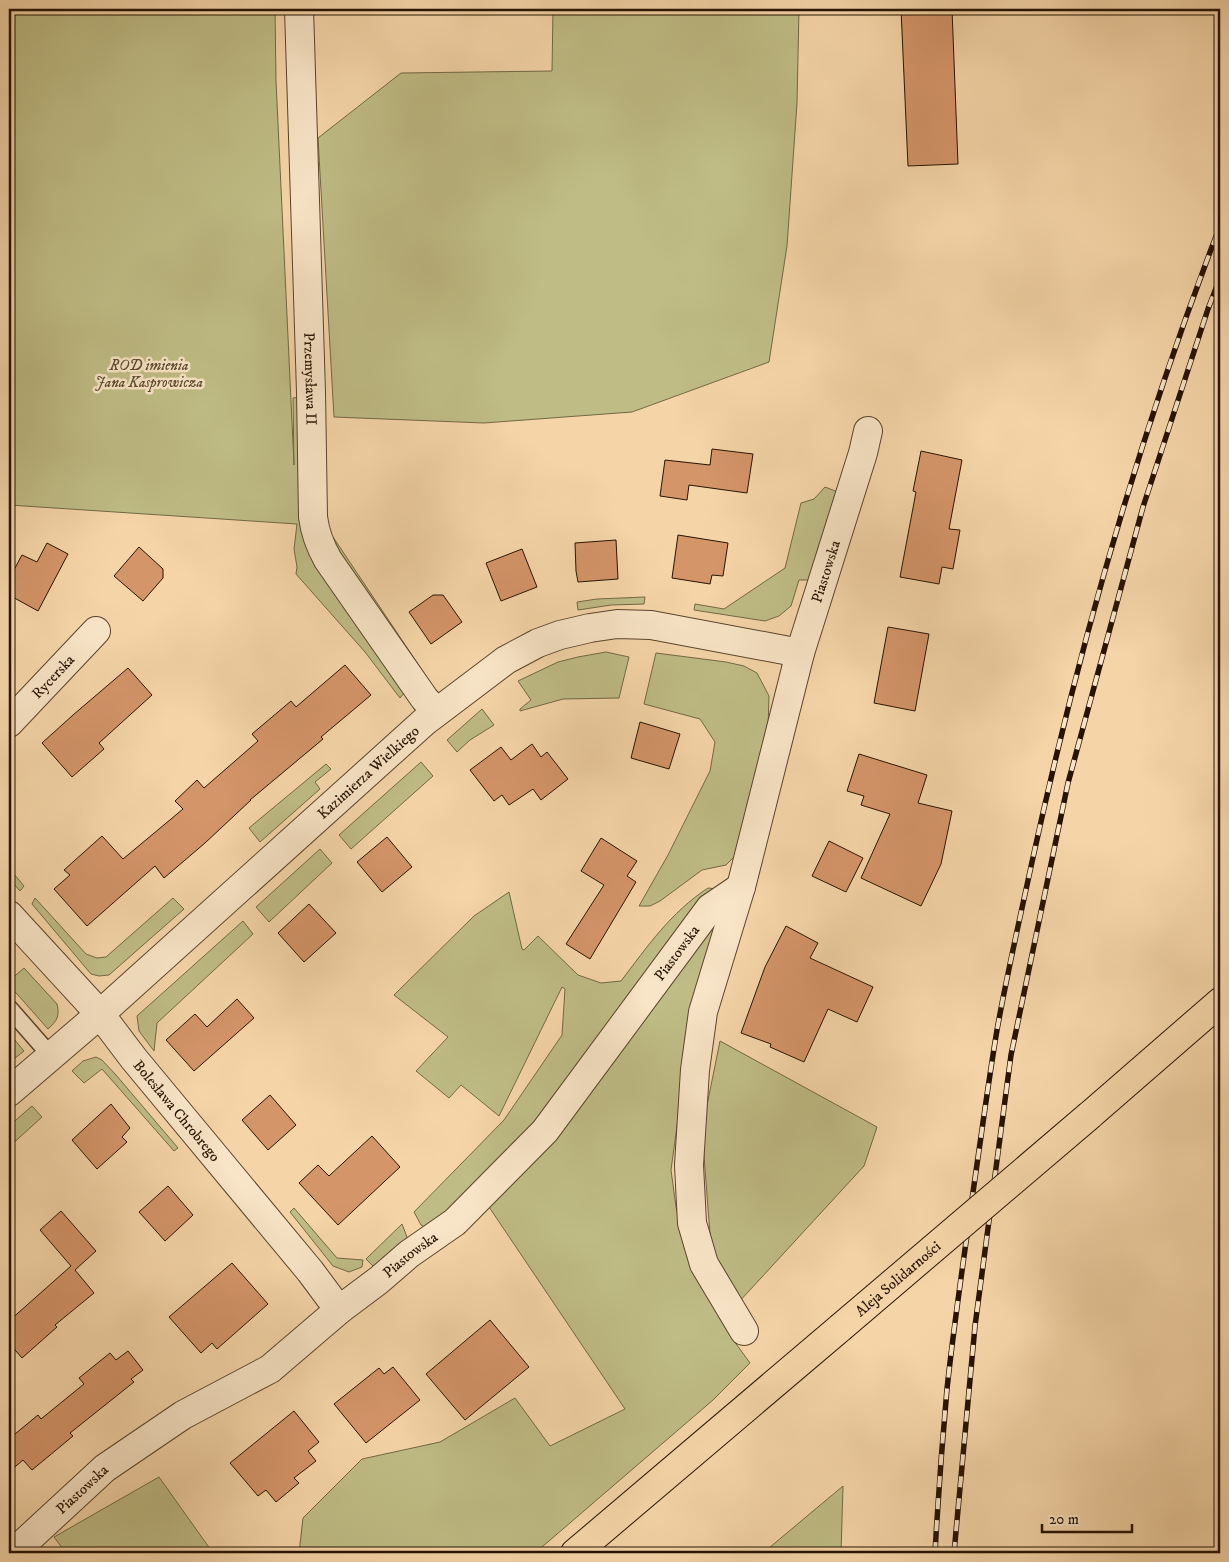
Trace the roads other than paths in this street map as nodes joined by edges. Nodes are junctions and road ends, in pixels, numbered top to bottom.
1 (299, 9) edge
2 (868, 431) dead end
3 (96, 631) dead end
4 (800, 653) junction
5 (436, 712) junction
6 (9, 723) edge
7 (741, 887) junction
8 (9, 915) edge
9 (1220, 1002) edge
10 (9, 1008) edge
11 (100, 1014) junction
12 (51, 1056) junction
13 (9, 1092) edge
14 (339, 1310) junction
15 (744, 1331) dead end
16 (13, 1553) edge
17 (575, 1553) edge

1 - 5 street, Przemysława II
2 - 4 street, Piastowska
3 - 6 street, Rycerska
4 - 5 street, Kazimierza Wielkiego
4 - 7 street, Piastowska
5 - 11 street, Kazimierza Wielkiego
7 - 14 street, Piastowska
7 - 15 street, Piastowska
8 - 11 street, Bolesława Chrobrego
9 - 17 main road, Aleja Solidarności, bridge
10 - 12 lane
11 - 12 street, Kazimierza Wielkiego
11 - 14 street, Bolesława Chrobrego
12 - 13 street, Kazimierza Wielkiego
14 - 16 street, Piastowska

